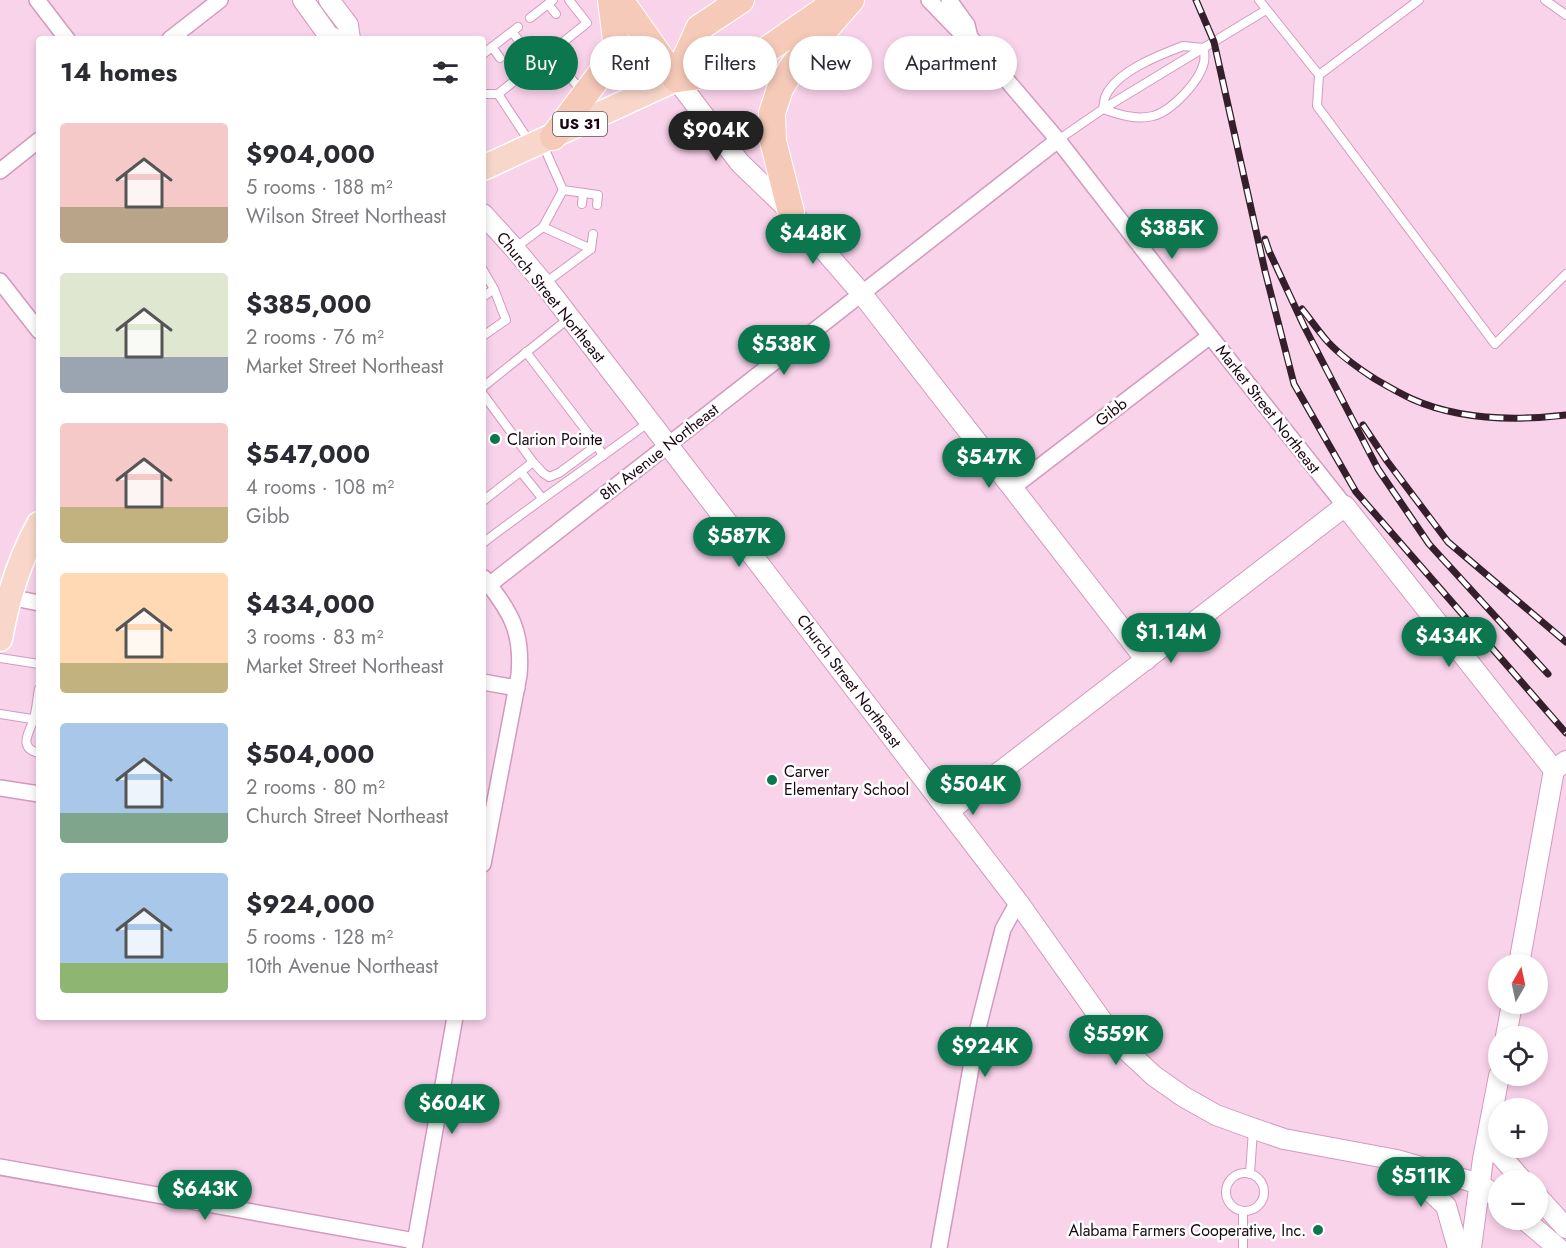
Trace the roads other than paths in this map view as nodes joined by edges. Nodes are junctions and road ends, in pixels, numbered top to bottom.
1 (37, 0) edge
2 (220, 0) edge
3 (303, 0) edge
4 (329, 0) edge
5 (569, 0) edge
6 (611, 0) edge
7 (620, 0) edge
8 (741, 0) edge
9 (839, 0) edge
10 (851, 0) edge
11 (929, 0) edge
12 (949, 0) edge
13 (1259, 0) edge
14 (1419, 0) edge
15 (1545, 0) edge
16 (550, 2) edge
17 (1266, 10) junction
18 (556, 14) dead end
19 (1566, 15) edge
20 (530, 18) dead end
21 (567, 27) dead end
22 (573, 35) joint
23 (65, 36) edge
24 (174, 36) edge
25 (329, 36) edge
26 (350, 36) edge
27 (507, 36) edge
28 (518, 36) edge
29 (968, 36) edge
30 (970, 36) edge
31 (504, 38) edge
32 (492, 47) junction
33 (1204, 48) junction
34 (486, 52) edge
35 (500, 58) dead end
36 (1319, 75) junction
37 (676, 80) junction
38 (578, 87) edge
39 (504, 90) edge
40 (1015, 90) edge
41 (486, 94) edge
42 (498, 94) junction
43 (584, 95) junction
44 (1103, 109) junction
45 (1058, 140) junction
46 (542, 141) junction
47 (36, 142) edge
48 (486, 167) edge
49 (0, 171) edge
50 (563, 190) junction
51 (583, 193) junction
52 (582, 204) dead end
53 (597, 205) dead end
54 (791, 212) junction
55 (486, 217) edge
56 (543, 227) junction
57 (578, 232) dead end
58 (593, 234) dead end
59 (576, 242) junction
60 (514, 248) junction
61 (591, 249) junction
62 (1566, 274) edge
63 (486, 275) edge
64 (0, 280) edge
65 (544, 284) junction
66 (494, 289) junction
67 (862, 294) junction
68 (486, 295) edge
69 (569, 318) junction
70 (36, 327) edge
71 (486, 334) edge
72 (1210, 336) junction
73 (526, 352) junction
74 (486, 385) edge
75 (486, 398) edge
76 (649, 421) junction
77 (597, 445) junction
78 (668, 445) junction
79 (603, 456) junction
80 (533, 462) junction
81 (521, 472) junction
82 (1012, 488) junction
83 (542, 498) junction
84 (486, 499) edge
85 (1345, 506) junction
86 (36, 530) edge
87 (486, 541) edge
88 (486, 581) edge
89 (5, 596) edge
90 (36, 602) edge
91 (0, 639) edge
92 (0, 658) edge
93 (1146, 660) junction
94 (36, 664) edge
95 (486, 683) edge
96 (517, 688) junction
97 (0, 714) edge
98 (36, 720) edge
99 (36, 752) edge
100 (1560, 766) edge
101 (0, 788) edge
102 (36, 794) edge
103 (949, 811) junction
104 (486, 848) edge
105 (1018, 902) junction
106 (1521, 954) edge
107 (454, 1020) edge
108 (1253, 1129) junction
109 (1488, 1137) edge
110 (1503, 1158) edge
111 (1396, 1160) junction
112 (0, 1167) edge
113 (1513, 1170) edge
114 (1250, 1174) junction
115 (1480, 1184) junction
116 (1488, 1190) edge
117 (1548, 1208) edge
118 (1243, 1211) junction
119 (1566, 1228) edge
120 (1537, 1230) edge
121 (415, 1245) edge
122 (939, 1248) edge
123 (1243, 1248) edge
124 (1458, 1248) edge
125 (1471, 1248) edge
126 (1558, 1248) edge

1 - 23 street
2 - 24 street
3 - 25 street
4 - 26 street
5 - 22 lane
6 - 43 highway
7 - 37 highway
8 - 37 highway
9 - 37 highway, US 31
10 - 54 highway
11 - 29 street, Market Street Northeast
12 - 30 street, Market Street Northeast
13 - 17 lane
14 - 36 lane
15 - 19 lane
16 - 18 lane
16 - 20 lane
17 - 33 lane
17 - 36 lane
21 - 22 lane
27 - 28 lane
31 - 32 lane
32 - 34 lane
32 - 35 lane
33 - 44 lane
33 - 44 lane
33 - 44 lane
36 - 62 lane
37 - 46 main road, US 31
37 - 54 street
38 - 43 lane
39 - 42 lane
40 - 45 street, Market Street Northeast
41 - 42 lane
42 - 46 lane
43 - 46 highway
44 - 45 lane
45 - 67 street, 8th Avenue Northeast
45 - 72 street, Market Street Northeast
46 - 48 main road, US 31
46 - 50 lane
47 - 49 street
50 - 51 lane
50 - 56 lane
51 - 52 lane
51 - 53 lane
54 - 67 street
55 - 60 street, Church Street Northeast
56 - 59 lane
56 - 60 lane
57 - 59 lane
58 - 61 lane
59 - 61 lane
60 - 65 street, Church Street Northeast
61 - 65 lane
63 - 66 lane
64 - 70 street
65 - 69 street, Church Street Northeast
66 - 68 lane
66 - 71 lane
67 - 78 street, 8th Avenue Northeast
67 - 82 street
69 - 73 lane
69 - 76 street, Church Street Northeast
72 - 82 street, Gibb
72 - 85 street, Market Street Northeast
73 - 74 lane
73 - 77 lane
75 - 80 lane
76 - 78 street, Church Street Northeast
76 - 79 lane
77 - 79 lane
77 - 80 lane
78 - 88 street, 8th Avenue Northeast
78 - 103 street, Church Street Northeast
79 - 83 lane
80 - 81 lane
81 - 83 lane
81 - 84 lane
82 - 93 street
83 - 87 lane
85 - 93 street
85 - 100 street, Market Street Northeast
86 - 89 main road
88 - 96 street, 8th Avenue Northeast
89 - 90 street
89 - 91 main road
92 - 94 lane
93 - 103 street
95 - 96 street
96 - 104 street, 8th Avenue Northeast
97 - 98 lane
98 - 99 lane
100 - 106 street
101 - 102 street
103 - 105 street, Church Street Northeast
105 - 108 street, Church Street Northeast
105 - 122 street
107 - 121 street
108 - 111 street, Church Street Northeast
108 - 114 lane
109 - 115 street
110 - 113 street
111 - 115 street, Church Street Northeast
111 - 124 street
112 - 121 street
114 - 118 lane
114 - 118 lane
115 - 116 street
115 - 125 street
117 - 119 street
118 - 123 lane
120 - 126 street

